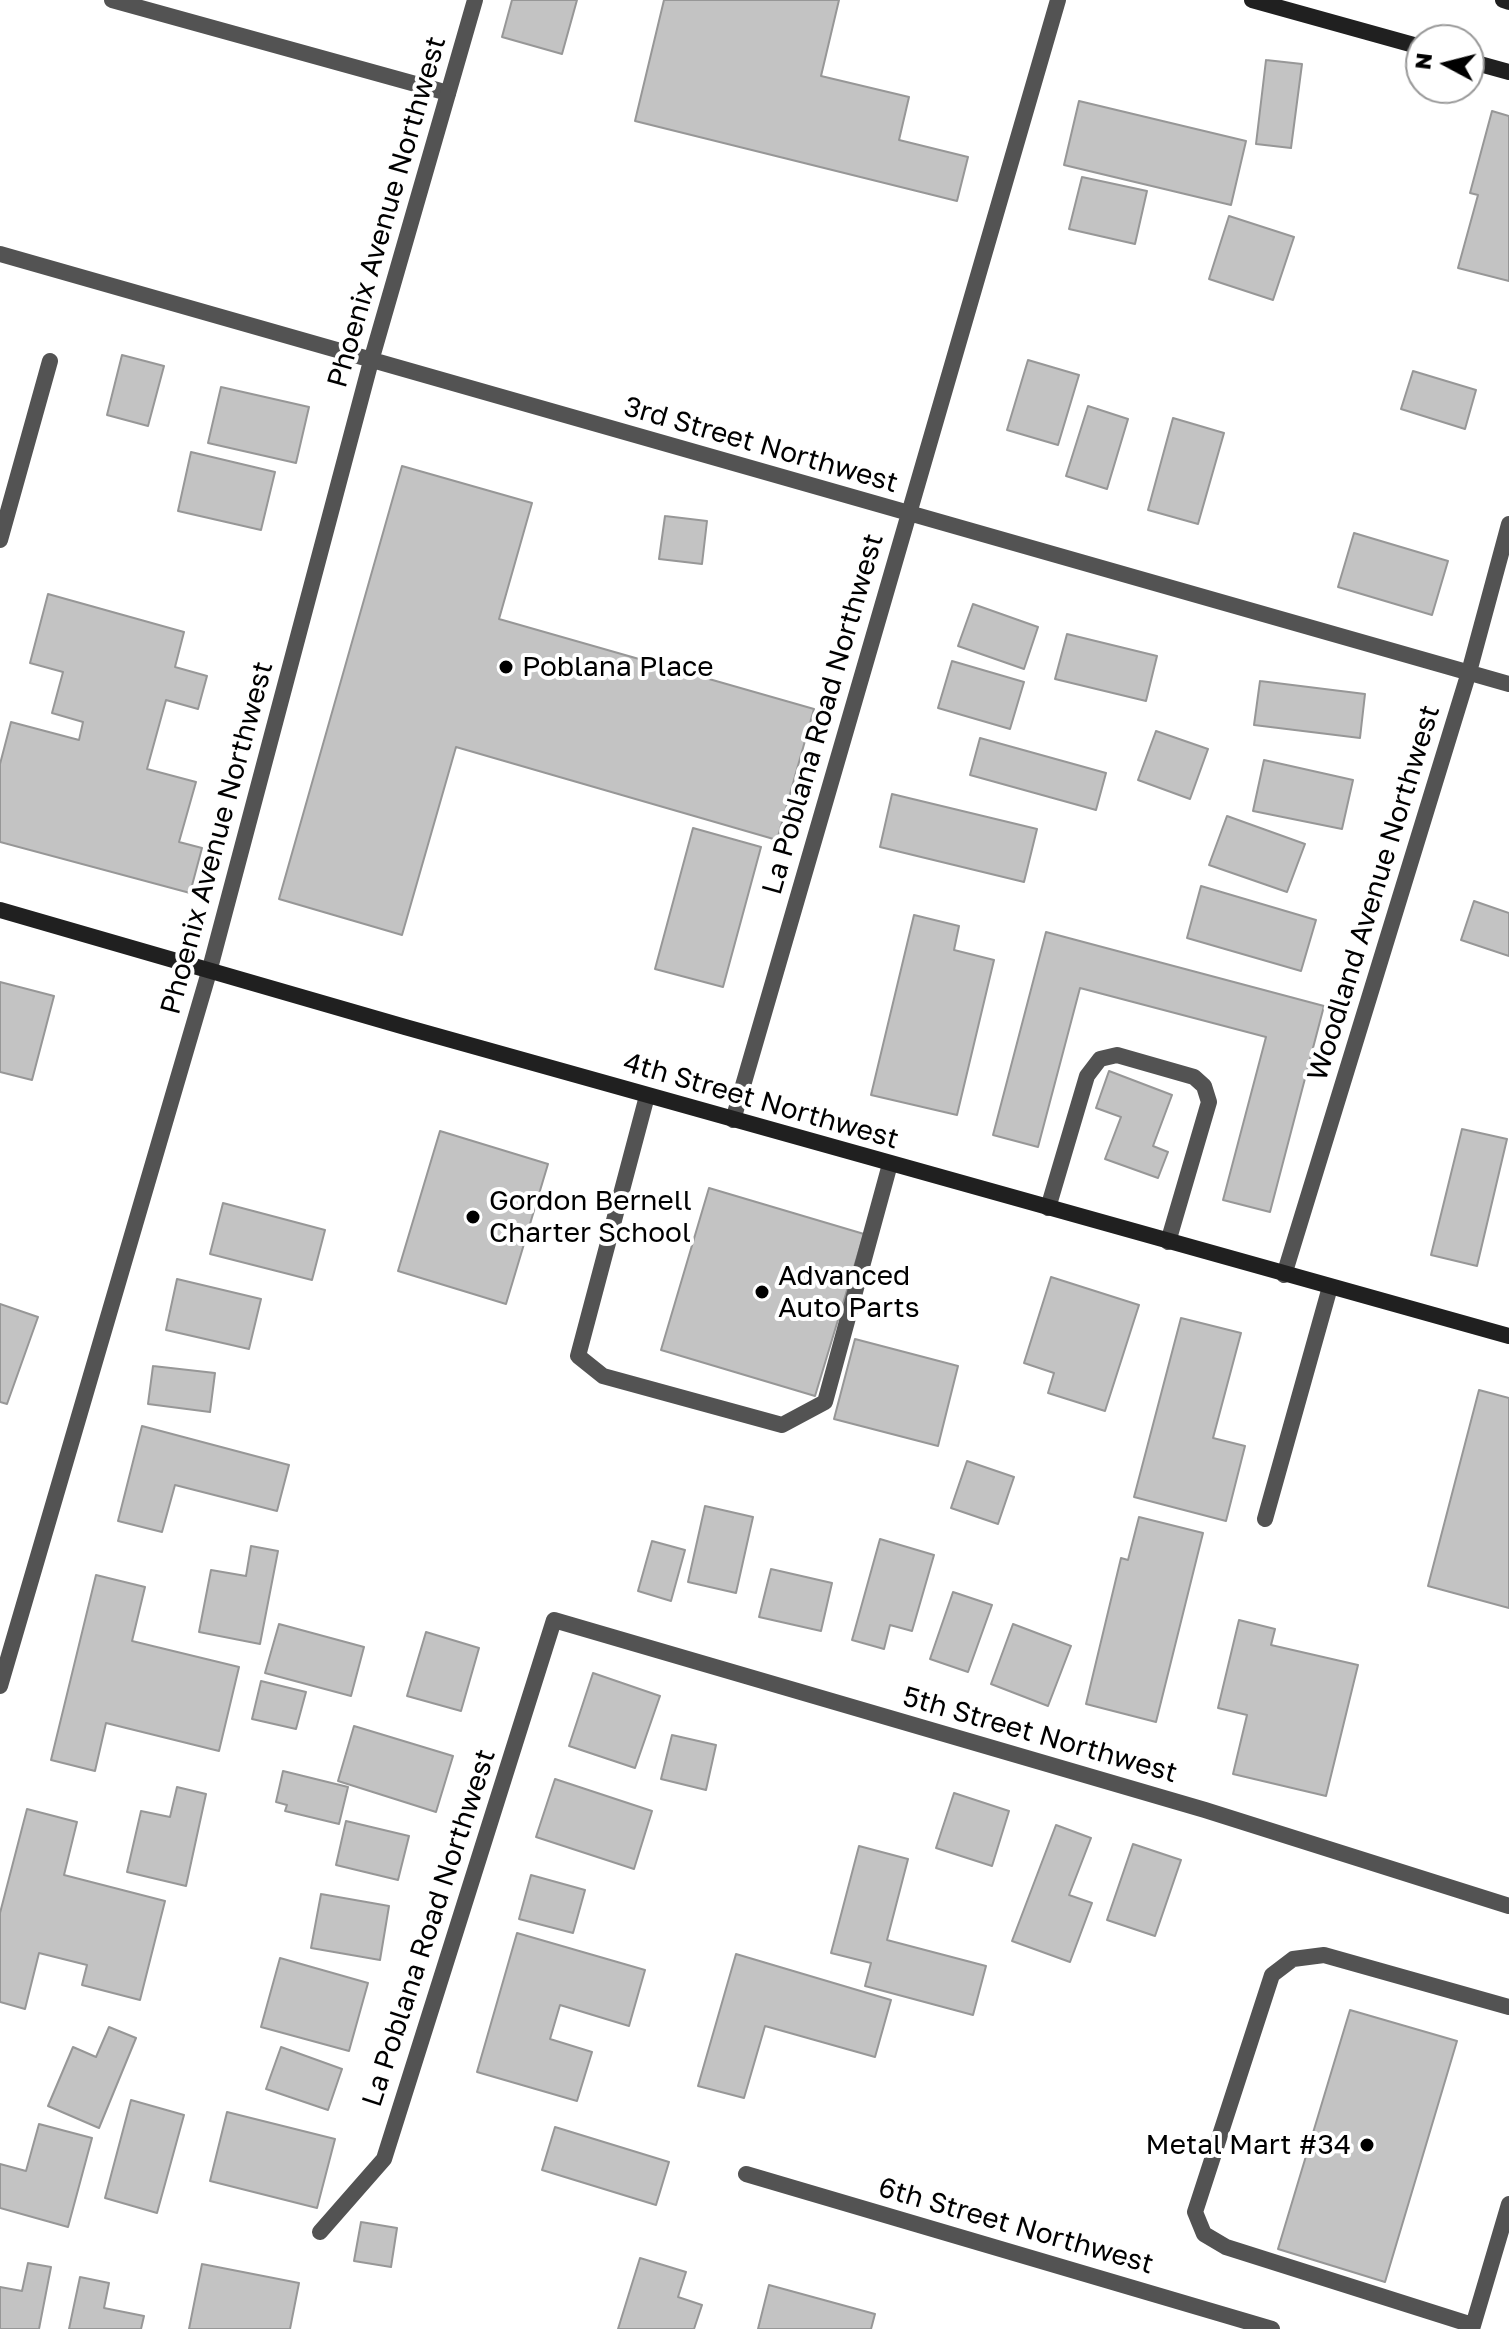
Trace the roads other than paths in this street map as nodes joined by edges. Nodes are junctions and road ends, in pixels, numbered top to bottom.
1 (112, 0) edge
2 (475, 0) edge
3 (1058, 0) edge
4 (1252, 0) edge
5 (1405, 43) edge
6 (1485, 65) edge
7 (1509, 72) edge
8 (448, 93) junction
9 (0, 254) edge
10 (50, 361) dead end
11 (371, 361) junction
12 (908, 513) junction
13 (1509, 524) edge
14 (0, 540) edge
15 (1469, 672) junction
16 (1509, 684) edge
17 (0, 910) edge
18 (209, 972) junction
19 (647, 1096) junction
20 (733, 1120) junction
21 (890, 1164) junction
22 (1048, 1208) junction
23 (1168, 1242) junction
24 (1284, 1275) junction
25 (1330, 1287) junction
26 (1509, 1336) edge
27 (1265, 1519) dead end
28 (554, 1620) joint
29 (0, 1686) edge
30 (1509, 1906) edge
31 (1509, 2007) edge
32 (746, 2174) dead end
33 (1509, 2204) edge
34 (320, 2232) dead end
35 (1472, 2327) edge
36 (1272, 2329) edge

1 - 8 street
2 - 8 street, Phoenix Avenue Northwest
3 - 12 street, La Poblana Road Northwest
4 - 5 main road
6 - 7 main road
8 - 11 street, Phoenix Avenue Northwest
9 - 11 street, 3rd Street Northwest
10 - 14 street
11 - 12 street, 3rd Street Northwest
11 - 18 street, Phoenix Avenue Northwest
12 - 15 street, 3rd Street Northwest
12 - 20 street, La Poblana Road Northwest
13 - 15 street, Woodland Avenue Northwest
15 - 16 street, 3rd Street Northwest
15 - 24 street, Woodland Avenue Northwest
17 - 18 main road, 4th Street Northwest
18 - 19 main road, 4th Street Northwest
18 - 29 street, Phoenix Avenue Northwest
19 - 20 main road, 4th Street Northwest
19 - 21 street
20 - 21 main road, 4th Street Northwest
21 - 22 main road, 4th Street Northwest
22 - 23 main road, 4th Street Northwest
22 - 23 street
23 - 24 main road, 4th Street Northwest
24 - 25 main road, 4th Street Northwest
25 - 26 main road, 4th Street Northwest
25 - 27 street
28 - 30 street, 5th Street Northwest
28 - 34 street, La Poblana Road Northwest
31 - 35 street
32 - 36 street, 6th Street Northwest
33 - 35 street

